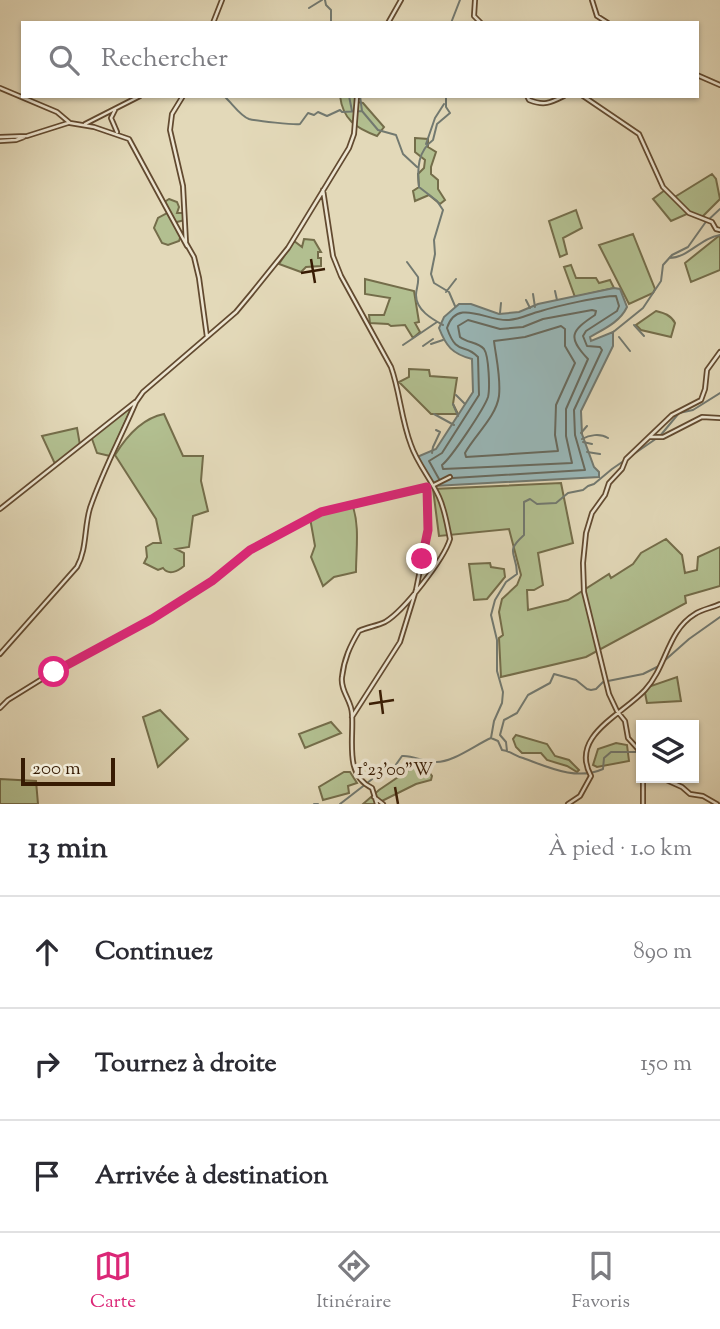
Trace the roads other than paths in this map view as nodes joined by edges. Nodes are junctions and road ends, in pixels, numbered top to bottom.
1 (222, 0) edge
2 (401, 0) edge
3 (475, 0) edge
4 (592, 0) edge
5 (597, 16) junction
6 (214, 21) edge
7 (388, 21) edge
8 (479, 21) edge
9 (598, 21) edge
10 (605, 21) edge
11 (699, 76) edge
12 (720, 85) edge
13 (0, 88) edge
14 (21, 97) edge
15 (23, 98) edge
16 (136, 98) edge
17 (182, 98) edge
18 (357, 98) edge
19 (528, 98) edge
20 (561, 98) edge
21 (586, 98) edge
22 (116, 108) junction
23 (70, 123) junction
24 (82, 125) junction
25 (119, 135) junction
26 (0, 139) edge
27 (323, 190) junction
28 (720, 230) edge
29 (187, 246) junction
30 (207, 337) junction
31 (720, 352) edge
32 (139, 399) junction
33 (720, 418) edge
34 (650, 437) junction
35 (450, 477) dead end
36 (432, 485) junction
37 (427, 487) junction
38 (0, 509) edge
39 (416, 590) junction
40 (720, 604) edge
41 (0, 654) edge
42 (0, 708) edge
43 (619, 713) junction
44 (352, 716) junction
45 (636, 747) edge
46 (643, 783) edge
47 (672, 783) edge
48 (374, 797) junction
49 (377, 804) edge
50 (383, 804) edge
51 (568, 804) edge
52 (643, 804) edge
53 (717, 804) edge

1 - 6 street
2 - 7 street
3 - 8 street
4 - 5 street
5 - 9 street
5 - 10 street
11 - 12 street
13 - 14 street
15 - 23 street
16 - 22 street
17 - 29 street
18 - 27 street
19 - 20 street
21 - 28 street
22 - 24 street
22 - 25 street
23 - 24 street
23 - 26 street
24 - 25 street
25 - 29 street
27 - 30 street
27 - 36 street
29 - 30 street
30 - 32 street
31 - 34 street
32 - 38 street
32 - 41 street
33 - 34 street
34 - 43 street
35 - 36 street
36 - 37 street
36 - 39 street
37 - 39 street
37 - 42 street
39 - 44 street
39 - 44 street
40 - 43 street
43 - 45 street
43 - 51 street
44 - 48 street
46 - 52 street
47 - 53 street
48 - 49 street
48 - 50 street

